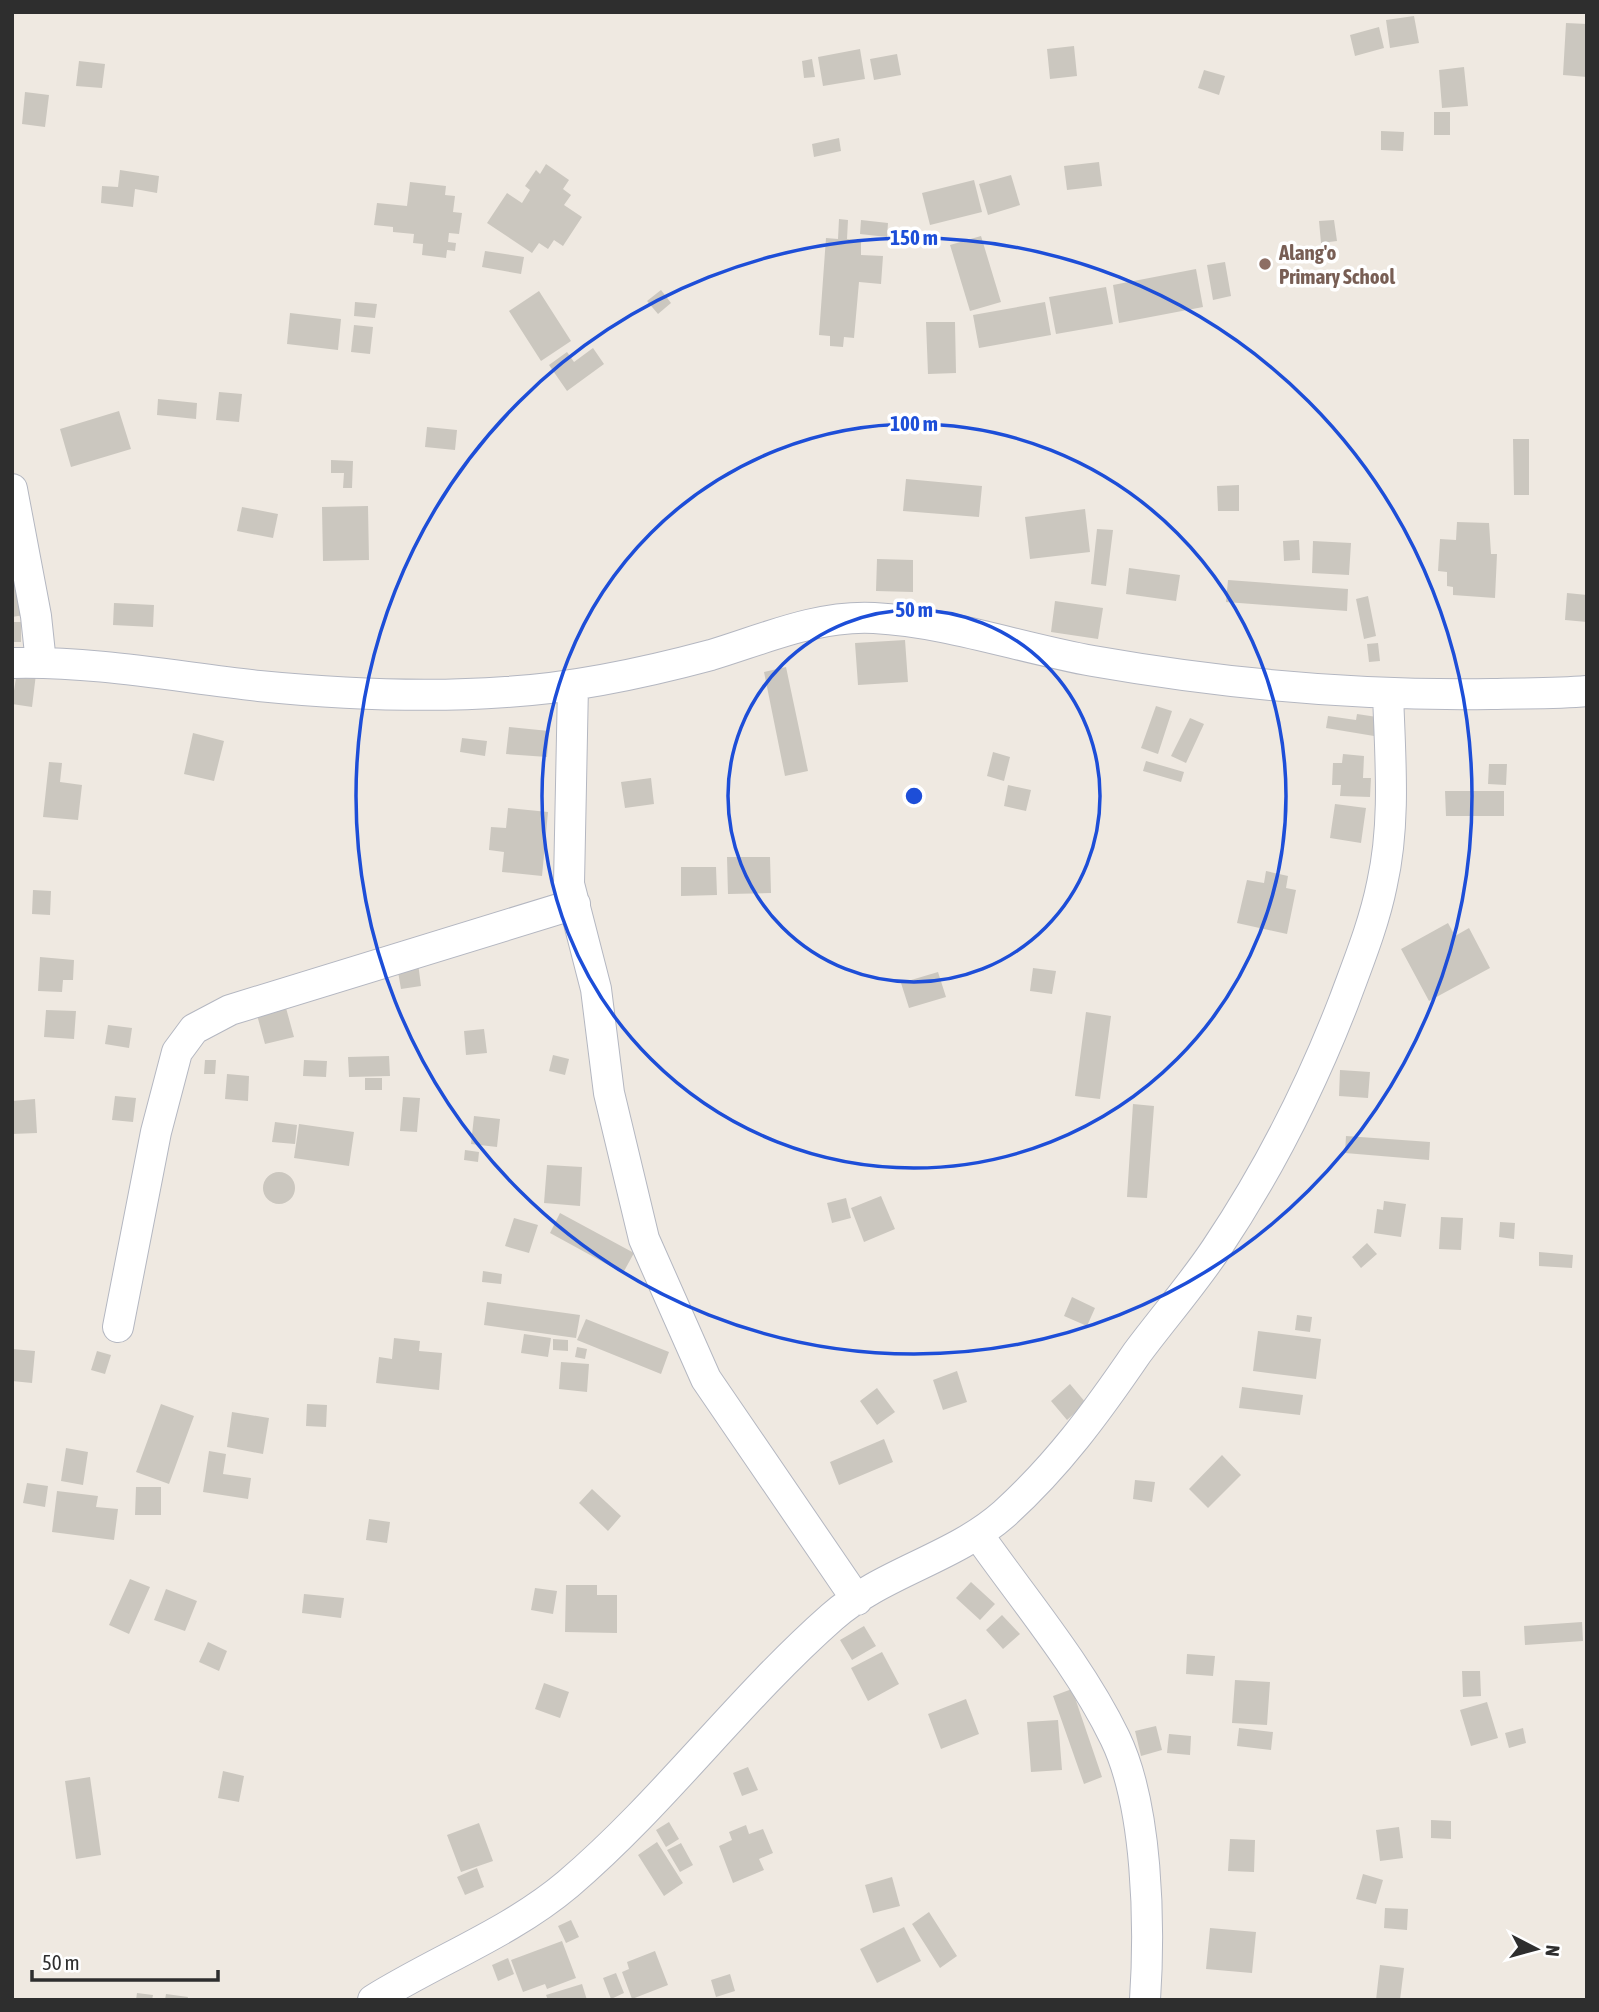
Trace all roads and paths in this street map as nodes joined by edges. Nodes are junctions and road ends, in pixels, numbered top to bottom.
1 (12, 489) edge
2 (27, 663) edge
3 (573, 685) junction
4 (1388, 693) junction
5 (1585, 696) edge
6 (575, 904) junction
7 (118, 1327) dead end
8 (979, 1536) junction
9 (857, 1600) junction
10 (373, 2000) edge
11 (1145, 2000) edge

1 - 2 street
2 - 3 street
3 - 4 street
3 - 6 street
4 - 5 street
4 - 8 street
6 - 7 street
6 - 9 street
8 - 9 street
8 - 11 street
9 - 10 street

